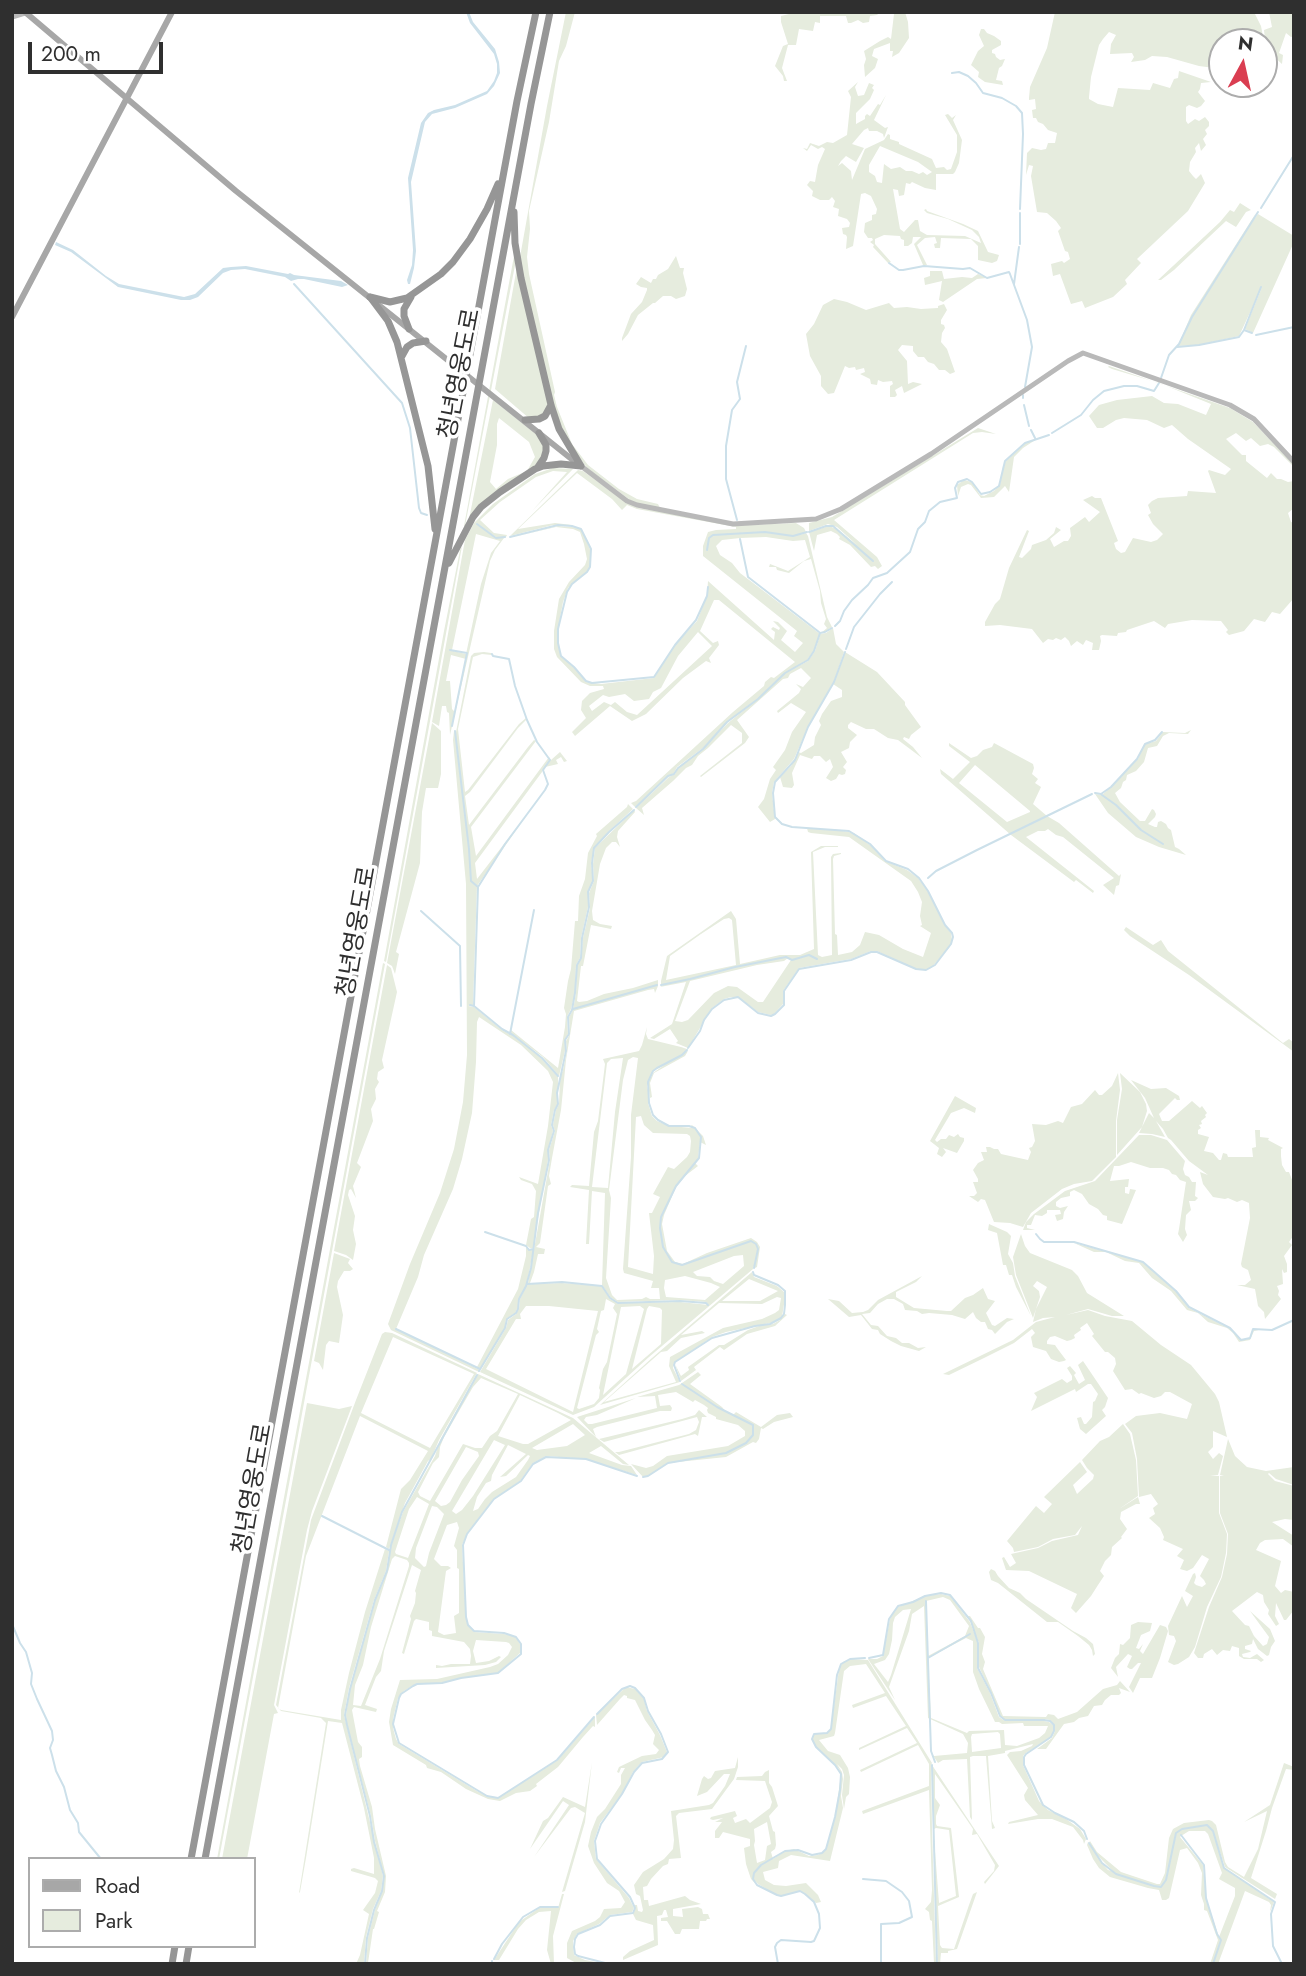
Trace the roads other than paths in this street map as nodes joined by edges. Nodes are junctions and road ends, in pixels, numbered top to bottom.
1 (25, 12) edge
2 (172, 12) edge
3 (536, 12) edge
4 (550, 12) edge
5 (12, 17) edge
6 (128, 98) junction
7 (506, 164) junction
8 (515, 191) junction
9 (415, 295) junction
10 (370, 297) junction
11 (12, 317) edge
12 (409, 329) junction
13 (426, 341) junction
14 (401, 358) junction
15 (551, 405) junction
16 (524, 420) junction
17 (539, 433) junction
18 (1294, 462) edge
19 (581, 466) junction
20 (535, 469) junction
21 (434, 553) junction
22 (443, 576) junction
23 (191, 1857) edge
24 (205, 1857) edge

1 - 5 main road
1 - 6 main road
2 - 6 main road
3 - 7 highway, 청년영웅도로
4 - 8 highway, 청년영웅도로
6 - 10 main road
6 - 11 main road
7 - 9 highway
7 - 21 highway, 청년영웅도로
8 - 15 highway
8 - 22 highway, 청년영웅도로
9 - 10 highway
9 - 12 highway
10 - 12 main road
10 - 14 highway
12 - 13 main road
13 - 14 highway
13 - 16 main road
14 - 21 highway
15 - 16 highway
15 - 19 highway
16 - 17 main road
17 - 19 main road
17 - 20 highway
18 - 19 main road
19 - 20 highway
20 - 22 highway
21 - 23 highway, 청년영웅도로
22 - 24 highway, 청년영웅도로

